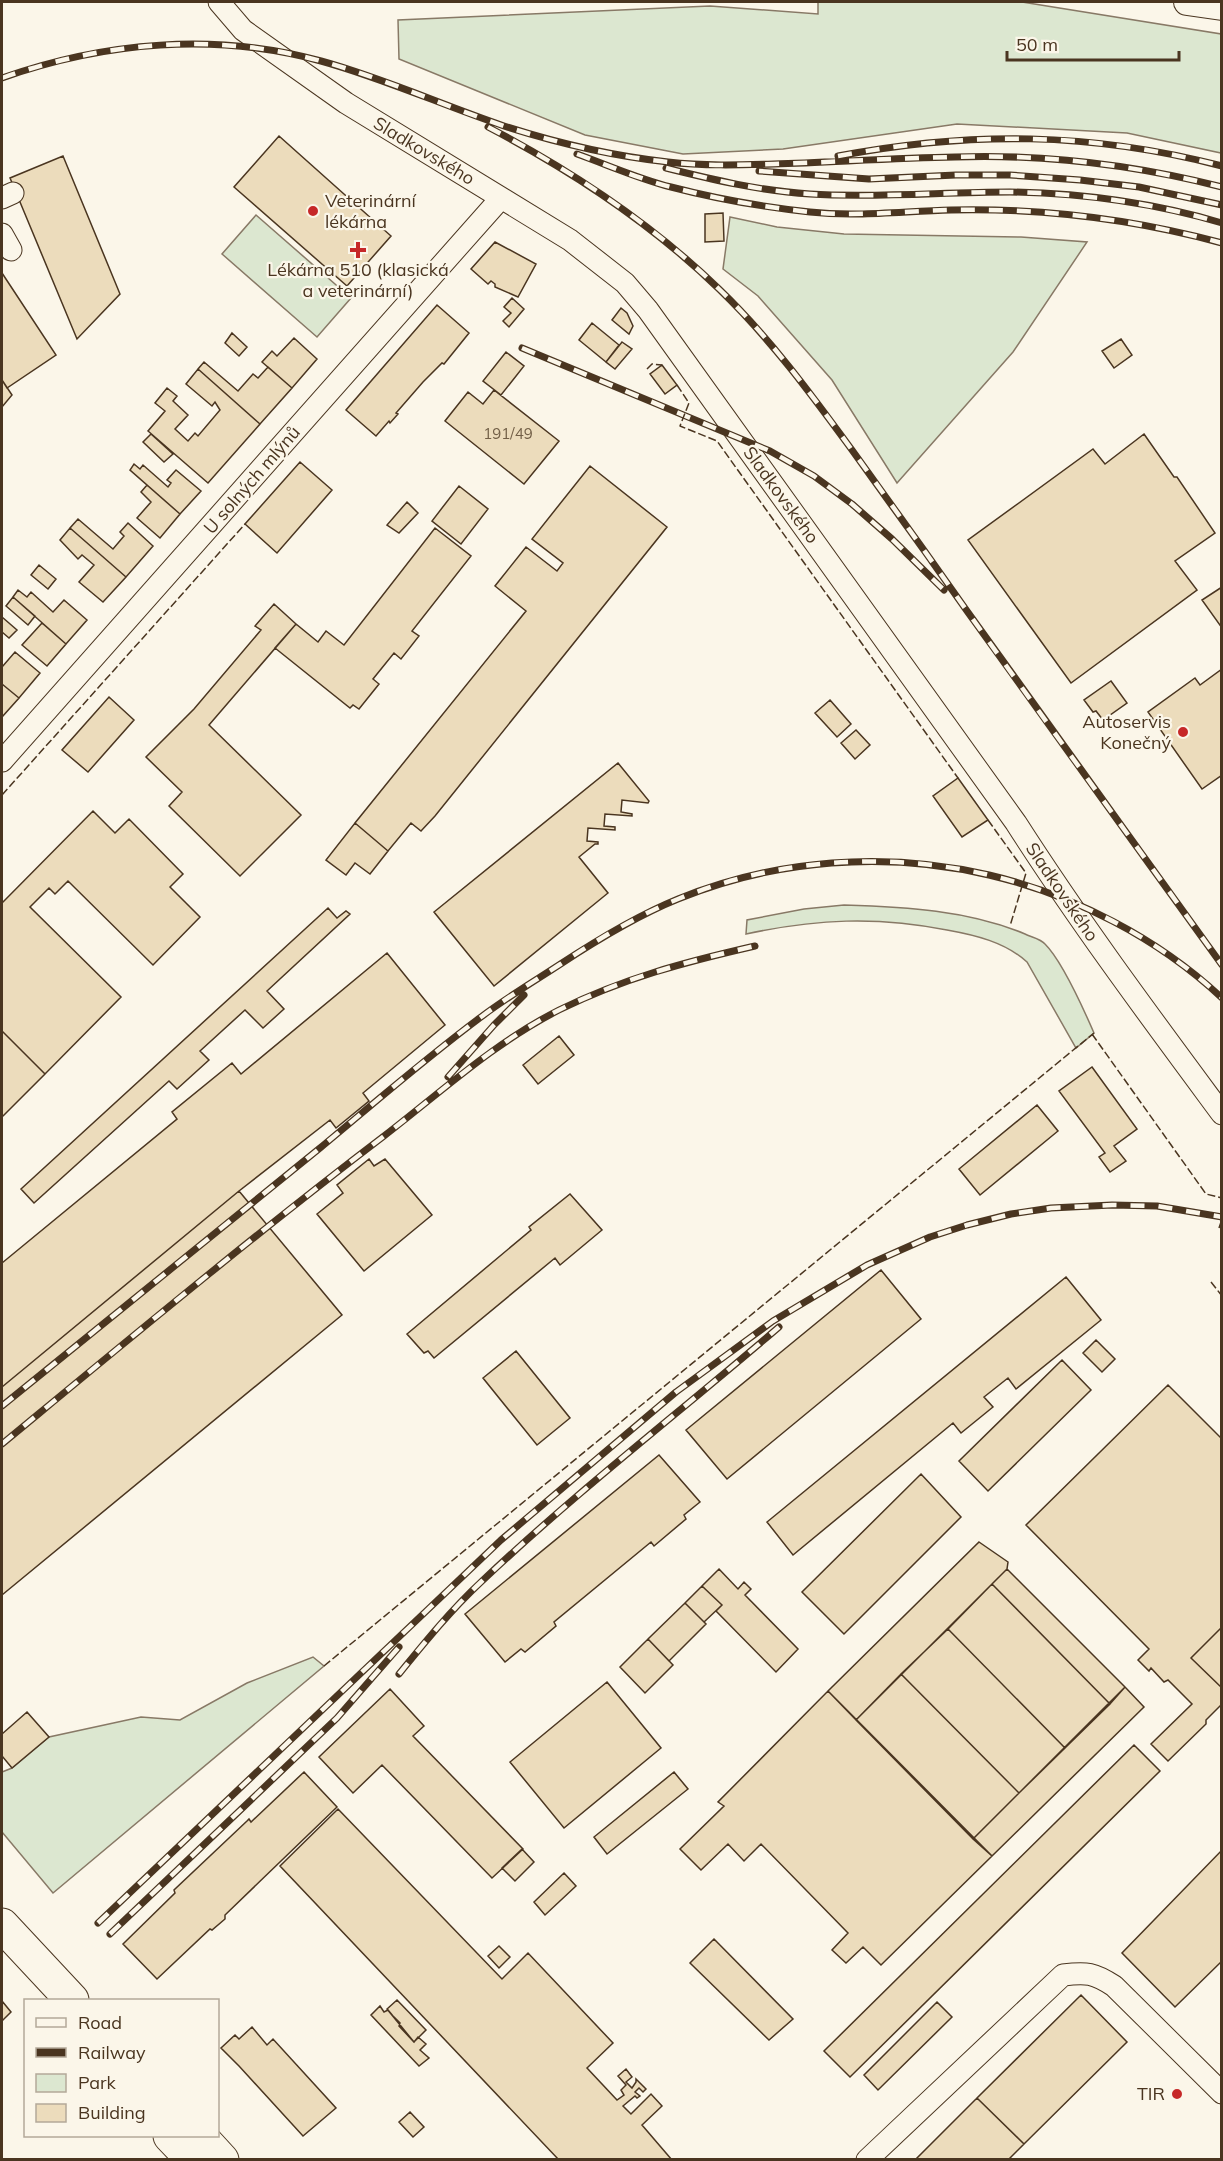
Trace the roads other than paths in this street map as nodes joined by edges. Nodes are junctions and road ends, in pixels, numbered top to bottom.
1 (219, 2) edge
2 (1187, 2) edge
3 (1221, 8) edge
4 (501, 198) junction
5 (2, 761) edge
6 (1221, 1114) edge
7 (2, 1925) edge
8 (2, 1956) edge
9 (41, 1999) edge
10 (70, 1999) edge
11 (1221, 2093) edge
12 (171, 2137) edge
13 (201, 2137) edge
14 (193, 2160) edge
15 (222, 2160) edge
16 (867, 2160) edge

1 - 4 street, Sladkovského
2 - 3 street
4 - 5 street, U solných mlýnů
4 - 6 street, Sladkovského
7 - 10 main road
8 - 9 main road
11 - 16 street
12 - 14 main road
13 - 15 main road

